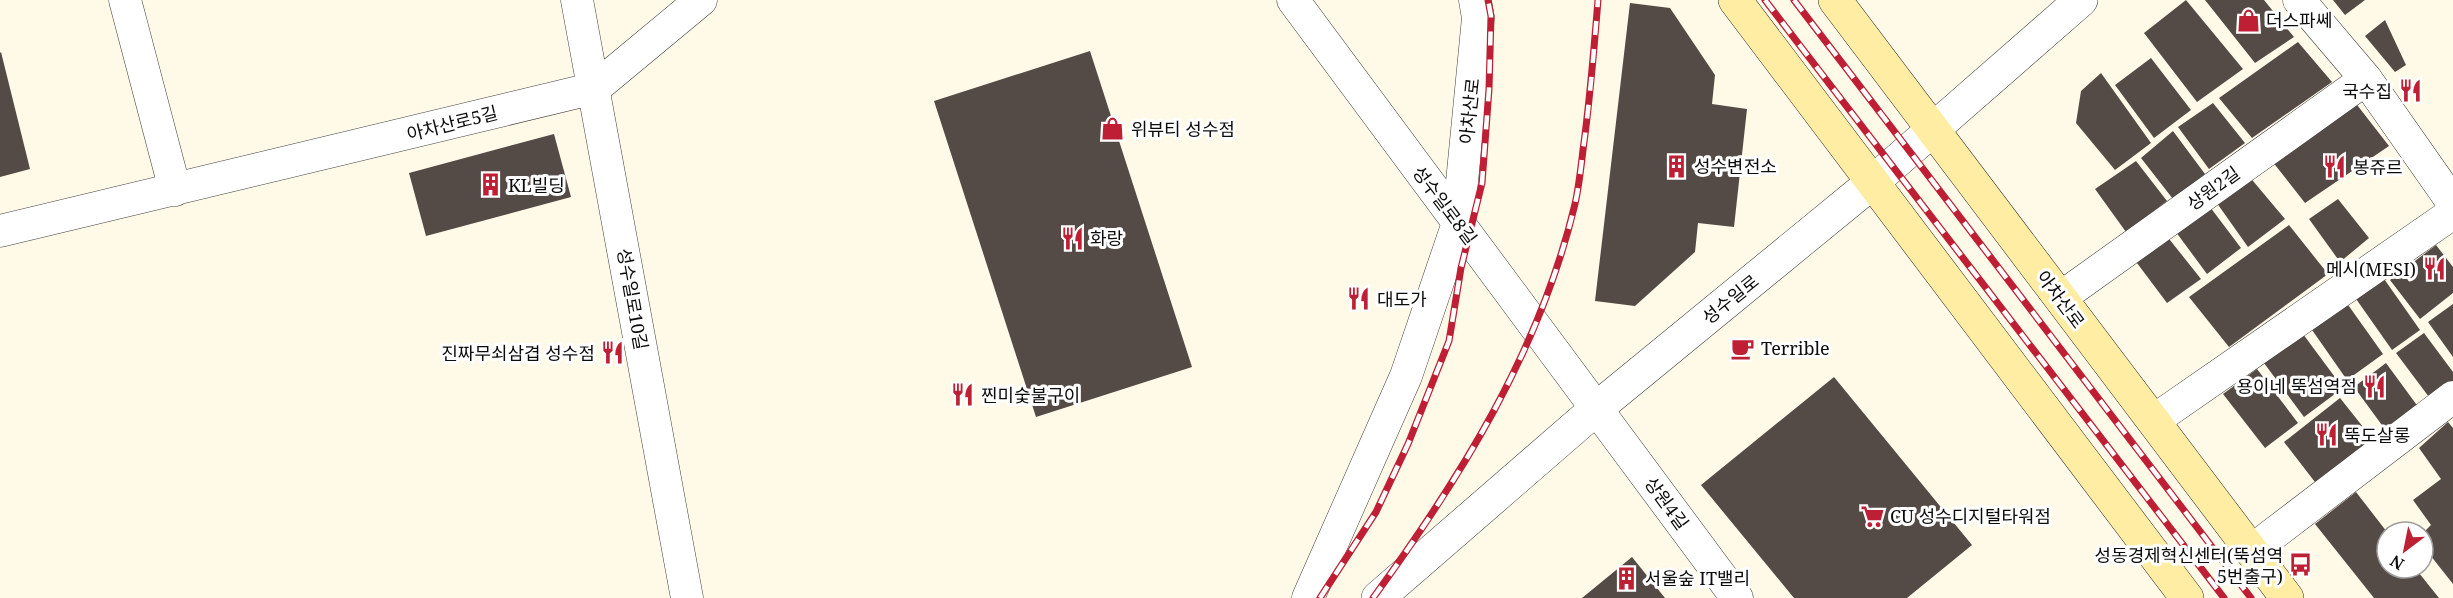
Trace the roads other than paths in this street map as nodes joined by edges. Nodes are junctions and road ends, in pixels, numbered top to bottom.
1 (125, 0) edge
2 (577, 0) edge
3 (701, 0) edge
4 (1293, 0) edge
5 (1475, 0) edge
6 (1735, 0) edge
7 (1835, 0) edge
8 (2081, 0) edge
9 (2299, 0) edge
10 (2366, 79) junction
11 (595, 88) junction
12 (1933, 131) junction
13 (1874, 181) junction
14 (175, 190) junction
15 (2453, 203) edge
16 (2453, 213) edge
17 (1458, 223) junction
18 (0, 231) edge
19 (2060, 298) junction
20 (2453, 397) edge
21 (1597, 408) junction
22 (2153, 421) junction
23 (2251, 550) junction
24 (687, 598) edge
25 (1308, 598) edge
26 (1378, 598) edge
27 (1737, 598) edge
28 (2187, 598) edge
29 (2287, 598) edge

1 - 14 street
2 - 11 street, 성수일로10길
3 - 11 street, 아차산로5길
4 - 17 street, 성수일로8길
5 - 17 street, 아차산로
6 - 13 main road
7 - 12 main road, 아차산로
8 - 12 street, 성수일로
9 - 10 street
10 - 15 street
10 - 19 street, 상원2길
11 - 14 street, 아차산로5길
11 - 24 street, 성수일로10길
12 - 13 street, 성수일로
12 - 19 main road, 아차산로
13 - 21 street, 성수일로
13 - 28 main road
14 - 18 street, 아차산로5길
16 - 22 street
17 - 21 street, 성수일로8길
17 - 25 street
19 - 22 main road, 아차산로
20 - 23 street
21 - 26 street, 성수일로
21 - 27 street, 상원4길
22 - 23 main road, 아차산로
23 - 29 main road, 아차산로

